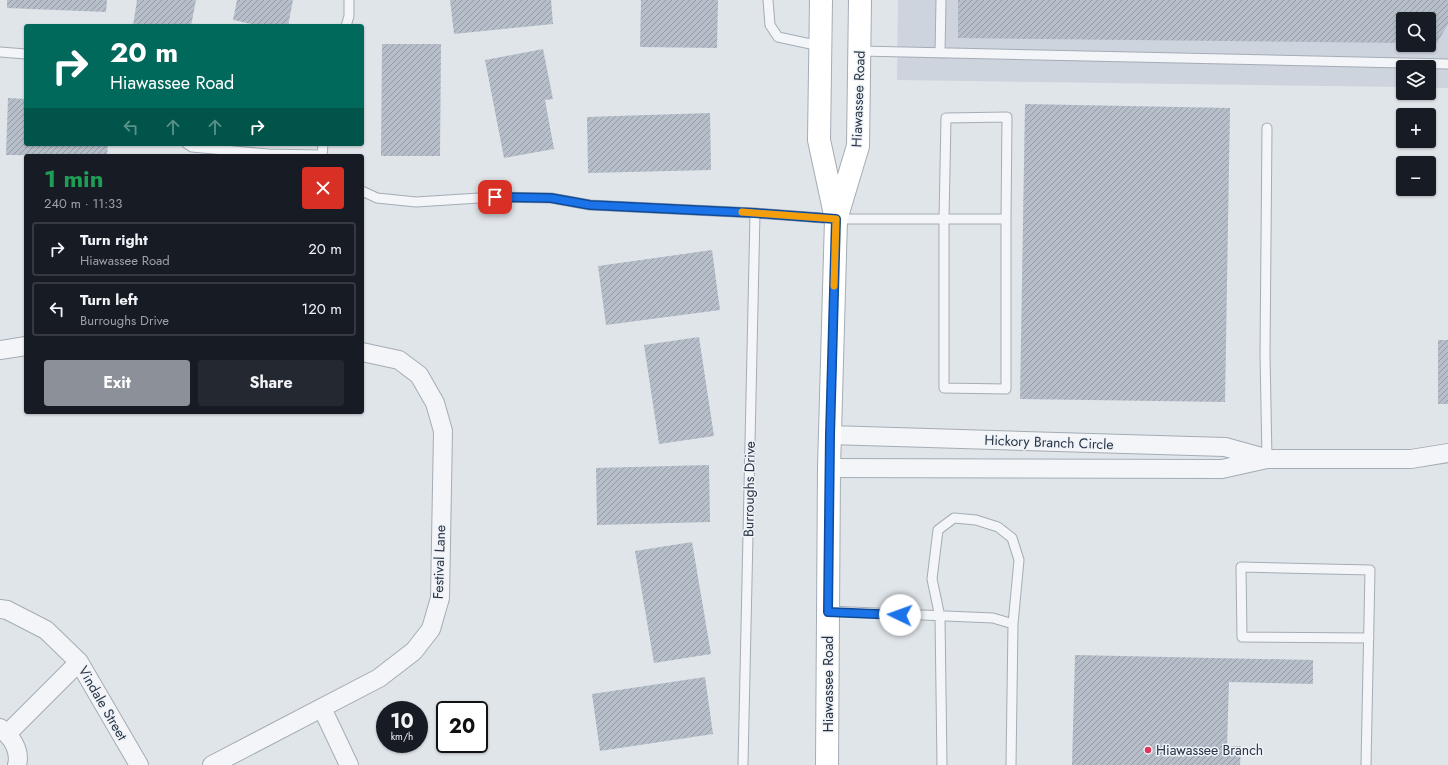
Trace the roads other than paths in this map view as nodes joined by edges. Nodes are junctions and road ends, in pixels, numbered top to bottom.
1 (349, 0) edge
2 (768, 0) edge
3 (821, 0) edge
4 (860, 0) edge
5 (941, 0) edge
6 (347, 24) edge
7 (820, 46) junction
8 (860, 51) junction
9 (0, 52) edge
10 (940, 53) junction
11 (24, 54) edge
12 (1448, 64) edge
13 (1267, 128) dead end
14 (190, 146) edge
15 (268, 154) edge
16 (364, 192) edge
17 (755, 213) junction
18 (836, 219) junction
19 (944, 219) junction
20 (1006, 219) junction
21 (24, 346) edge
22 (0, 350) edge
23 (364, 352) edge
24 (830, 435) junction
25 (1448, 453) edge
26 (1267, 459) junction
27 (829, 468) junction
28 (0, 609) edge
29 (828, 612) junction
30 (940, 617) junction
31 (1013, 624) junction
32 (1369, 638) junction
33 (79, 662) junction
34 (322, 708) junction
35 (4, 731) edge
36 (17, 765) edge
37 (139, 765) edge
38 (212, 765) edge
39 (349, 765) edge
40 (743, 765) edge
41 (827, 765) edge
42 (942, 765) edge
43 (1011, 765) edge
44 (1366, 765) edge

1 - 6 lane
2 - 7 lane
3 - 7 street, Hiawassee Road
4 - 8 street, Hiawassee Road
5 - 10 lane
7 - 18 street, Hiawassee Road
8 - 10 lane
8 - 18 street, Hiawassee Road
9 - 11 lane
10 - 12 lane
13 - 26 lane
14 - 15 lane
16 - 17 lane
17 - 18 lane
17 - 40 lane, Burroughs Drive
18 - 19 lane
18 - 24 street, Hiawassee Road
19 - 20 lane
19 - 20 lane
19 - 20 lane
21 - 22 street
23 - 34 street, Festival Lane
24 - 26 street, Hickory Branch Circle
24 - 27 street, Hiawassee Road
25 - 26 street, Hickory Branch Circle
26 - 27 street, Hickory Branch Circle
27 - 29 street, Hiawassee Road
28 - 33 street, Vindale Street
29 - 30 lane
29 - 41 street, Hiawassee Road
30 - 31 lane
30 - 31 lane
30 - 42 lane
31 - 43 lane
32 - 32 lane
32 - 44 lane
33 - 35 street
33 - 37 street, Vindale Street
34 - 38 street, Festival Lane
34 - 39 street
35 - 36 street

